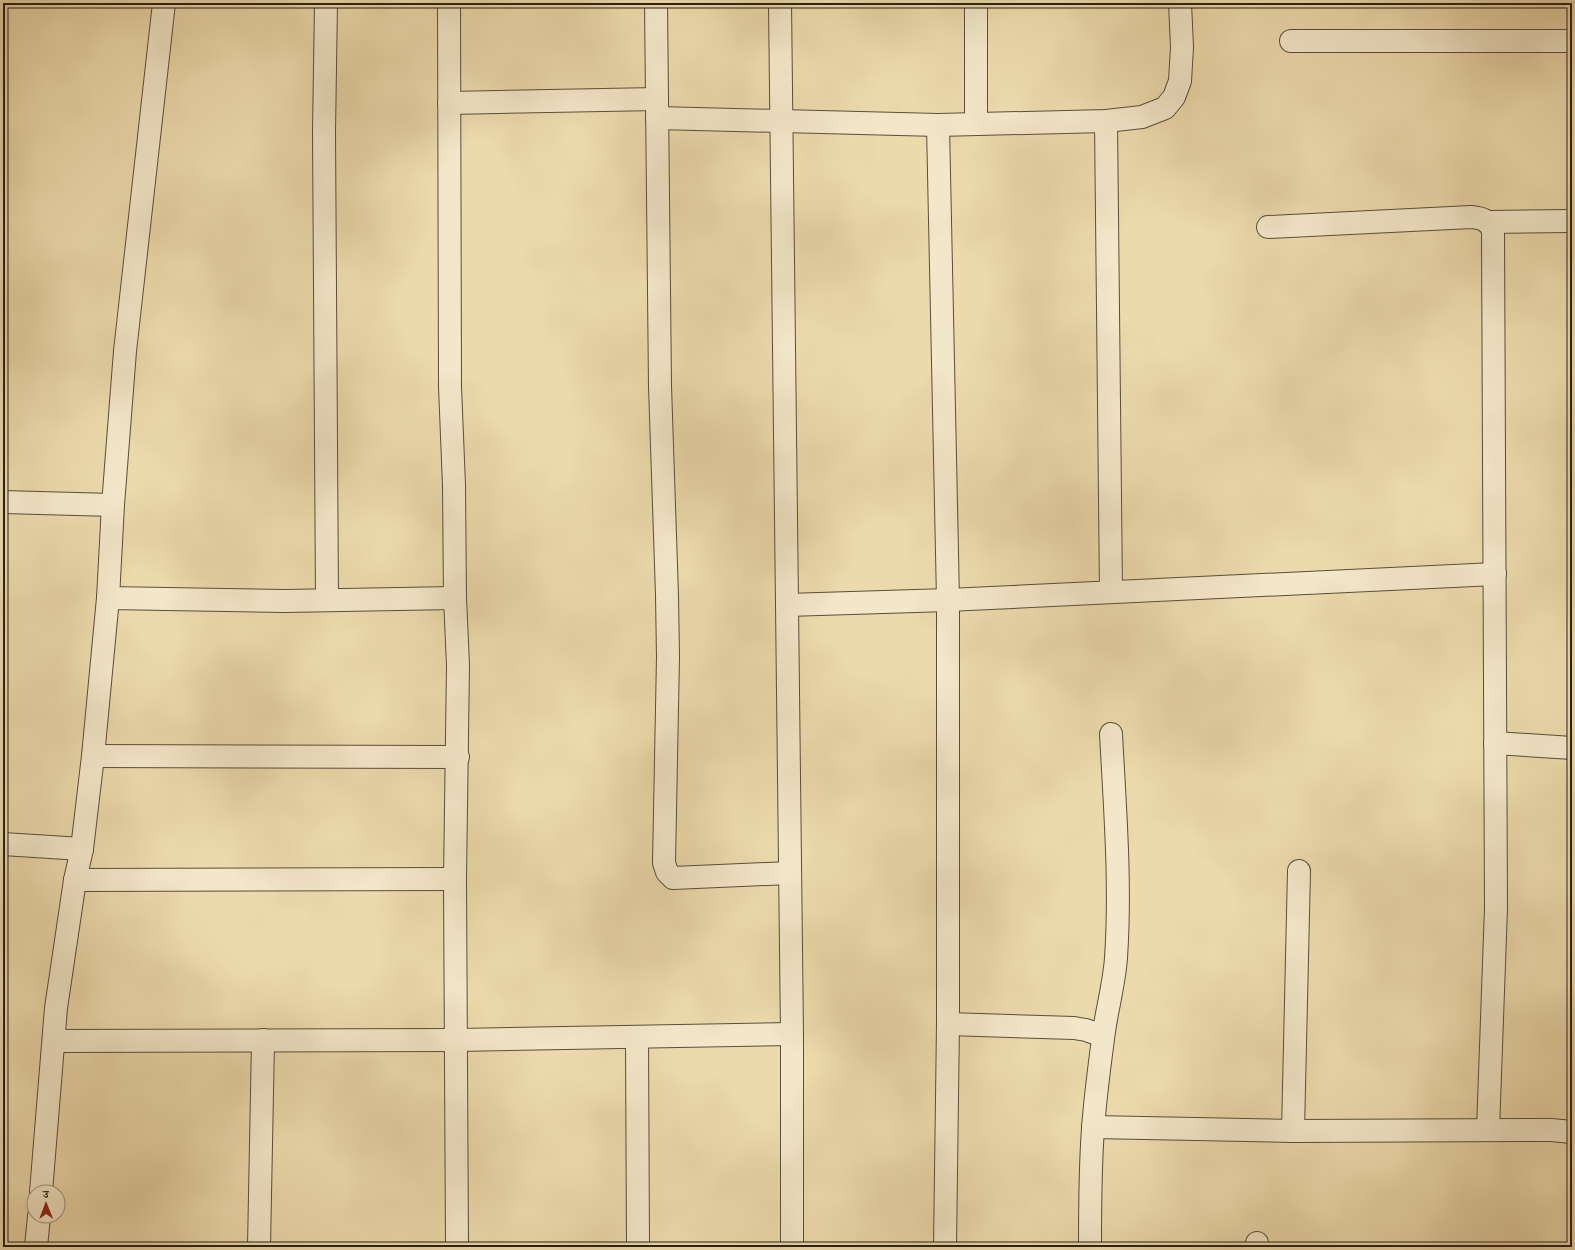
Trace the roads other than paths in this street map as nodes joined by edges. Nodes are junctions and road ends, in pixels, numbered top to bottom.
1 (164, 3) edge
2 (326, 3) edge
3 (450, 3) edge
4 (656, 3) edge
5 (780, 3) edge
6 (976, 3) edge
7 (1180, 3) edge
8 (1291, 41) dead end
9 (1572, 41) edge
10 (449, 103) junction
11 (657, 109) junction
12 (781, 121) junction
13 (1106, 121) junction
14 (976, 124) junction
15 (938, 125) junction
16 (1490, 222) junction
17 (1572, 222) edge
18 (1268, 227) dead end
19 (3, 502) edge
20 (113, 505) junction
21 (1495, 574) junction
22 (1111, 592) junction
23 (108, 598) junction
24 (455, 598) junction
25 (327, 600) junction
26 (948, 600) junction
27 (787, 605) junction
28 (1111, 734) dead end
29 (1495, 743) junction
30 (1572, 748) edge
31 (93, 756) junction
32 (458, 757) junction
33 (3, 844) edge
34 (82, 849) junction
35 (1299, 871) dead end
36 (790, 874) junction
37 (456, 879) junction
38 (75, 880) junction
39 (948, 1024) junction
40 (792, 1034) junction
41 (1103, 1036) junction
42 (636, 1038) junction
43 (263, 1040) junction
44 (457, 1040) junction
45 (54, 1041) junction
46 (1093, 1127) junction
47 (1488, 1130) junction
48 (1293, 1132) junction
49 (1572, 1132) edge
50 (42, 1184) edge
51 (38, 1224) edge
52 (36, 1247) edge
53 (259, 1247) edge
54 (457, 1247) edge
55 (638, 1247) edge
56 (792, 1247) edge
57 (945, 1247) edge
58 (1090, 1247) edge

1 - 20 street
2 - 25 street
3 - 10 street
4 - 11 street
5 - 12 street
6 - 14 street
7 - 13 street
8 - 9 street
10 - 11 street
10 - 24 street
11 - 12 street
11 - 36 street
12 - 15 street
12 - 27 street
13 - 14 street
13 - 22 street
14 - 15 street
15 - 26 street
16 - 17 street
16 - 18 street
16 - 21 street
19 - 20 street
20 - 23 street
21 - 22 street
21 - 29 street
22 - 26 street
23 - 25 street
23 - 31 street
24 - 25 street
24 - 32 street
26 - 27 street
26 - 39 street
27 - 36 street
28 - 41 street
29 - 30 street
29 - 47 street
31 - 32 street
31 - 34 street
32 - 37 street
33 - 34 street
34 - 38 street
35 - 48 street
36 - 40 street
37 - 38 street
37 - 44 street
38 - 45 street
39 - 41 street
39 - 57 street
40 - 42 street
40 - 56 street
41 - 46 street
42 - 44 street
42 - 55 street
43 - 44 street
43 - 45 street
43 - 53 street
44 - 54 street
45 - 50 street
46 - 48 street
46 - 58 street
47 - 48 street
47 - 49 street
51 - 52 street

